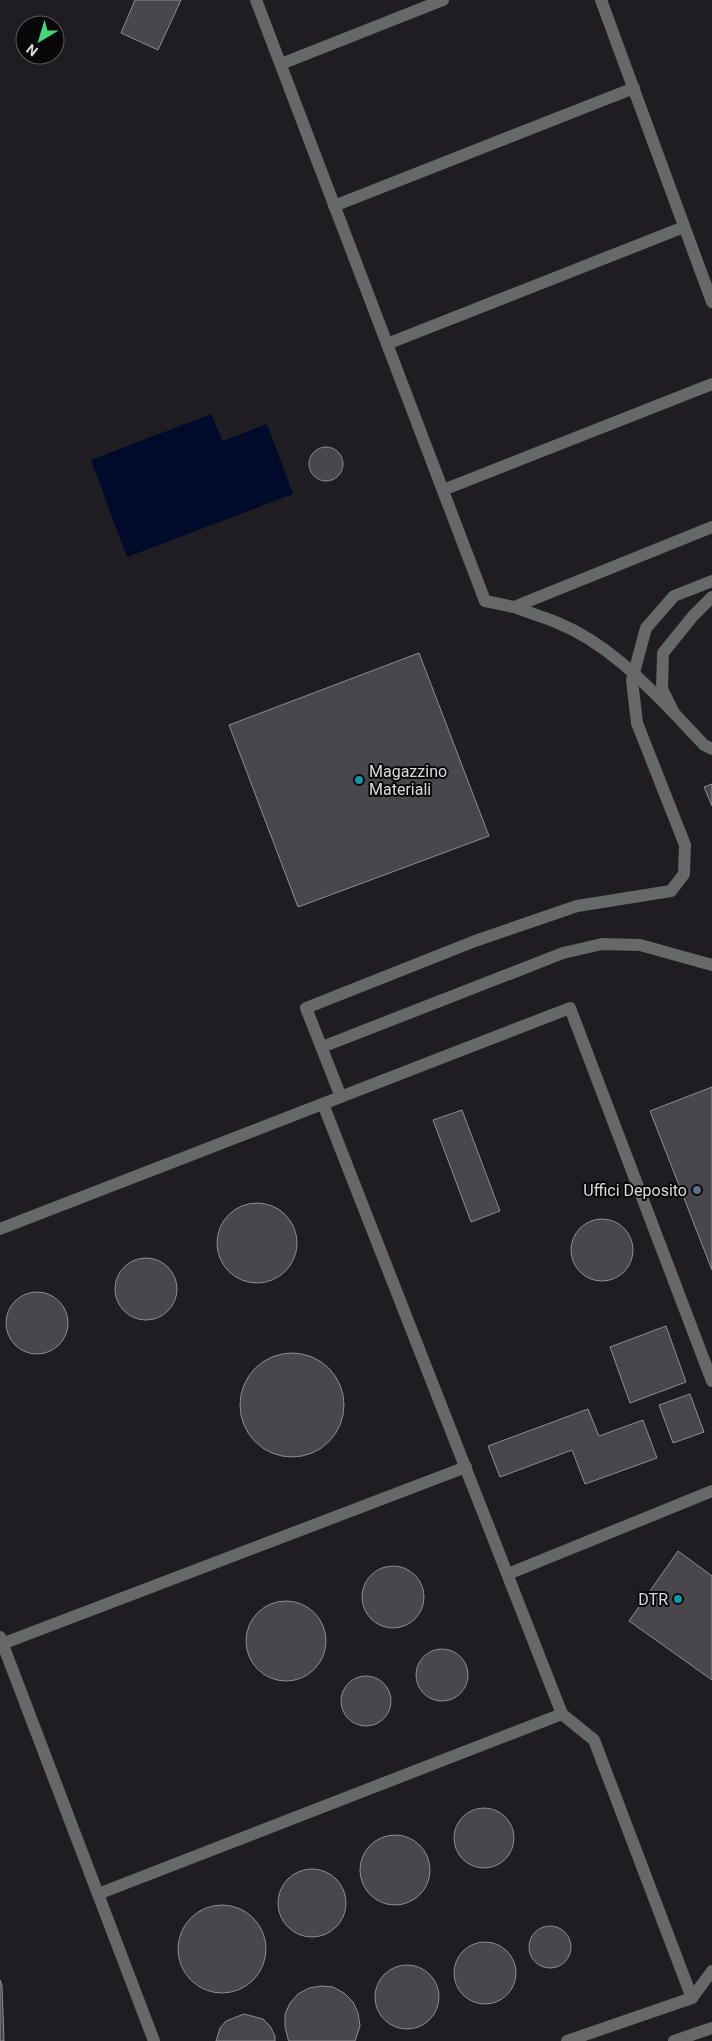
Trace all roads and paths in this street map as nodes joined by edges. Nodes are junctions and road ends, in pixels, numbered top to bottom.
1 (256, 0) edge
2 (443, 0) edge
3 (601, 0) edge
4 (281, 64) junction
5 (634, 88) junction
6 (334, 206) junction
7 (684, 227) junction
8 (712, 302) edge
9 (388, 344) junction
10 (712, 384) edge
11 (443, 490) junction
12 (712, 528) edge
13 (712, 581) edge
14 (712, 597) edge
15 (514, 608) junction
16 (634, 672) junction
17 (674, 713) junction
18 (712, 749) edge
19 (712, 965) edge
20 (322, 1047) junction
21 (341, 1097) junction
22 (323, 1104) junction
23 (0, 1229) edge
24 (712, 1380) edge
25 (466, 1467) junction
26 (712, 1491) edge
27 (508, 1574) junction
28 (1, 1640) edge
29 (562, 1714) junction
30 (98, 1894) junction
31 (712, 1971) edge
32 (692, 1998) junction
33 (712, 2028) edge
34 (154, 2041) edge
35 (567, 2041) edge
36 (674, 2041) edge

1 - 4 street
2 - 4 street
3 - 5 street
4 - 6 street
5 - 6 street
5 - 7 street
6 - 9 street
7 - 8 street
7 - 9 street
9 - 11 street
10 - 11 street
11 - 15 street
12 - 15 street
13 - 16 street
14 - 17 street
15 - 16 street
16 - 17 street
16 - 20 street
17 - 18 street
19 - 20 street
20 - 21 street
21 - 22 street
21 - 24 street
22 - 23 street
22 - 25 street
25 - 27 street
25 - 28 street
26 - 27 street
27 - 29 street
28 - 30 street
29 - 30 street
29 - 32 street
30 - 34 street
31 - 32 street
32 - 35 street
33 - 36 street

